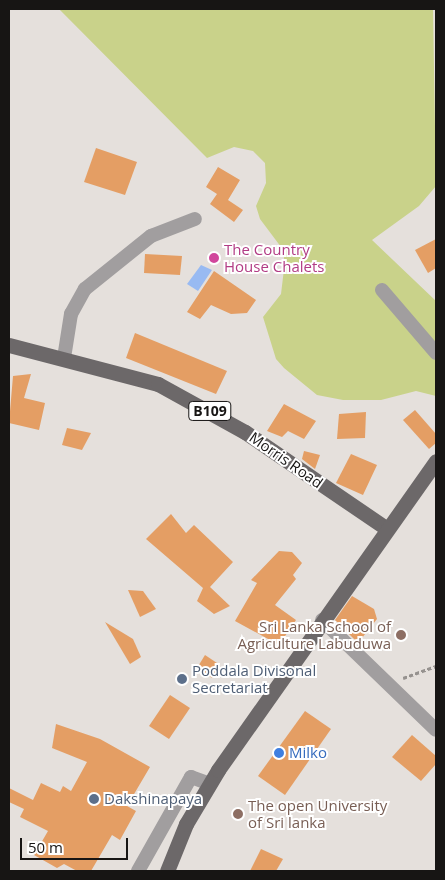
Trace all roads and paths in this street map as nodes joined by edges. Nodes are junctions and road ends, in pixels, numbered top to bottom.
1 (195, 219) dead end
2 (382, 290) dead end
3 (9, 345) edge
4 (436, 353) edge
5 (64, 358) junction
6 (436, 461) edge
7 (387, 529) junction
8 (322, 620) junction
9 (436, 666) edge
10 (387, 684) junction
11 (436, 730) edge
12 (210, 784) junction
13 (138, 871) edge
14 (168, 871) edge

1 - 5 street
2 - 4 street
3 - 5 main road, Morris Road / B109
5 - 7 main road, Morris Road / B109
6 - 7 main road
7 - 8 main road
8 - 10 street
8 - 12 main road
9 - 10 path
10 - 11 street
12 - 13 street
12 - 14 main road

